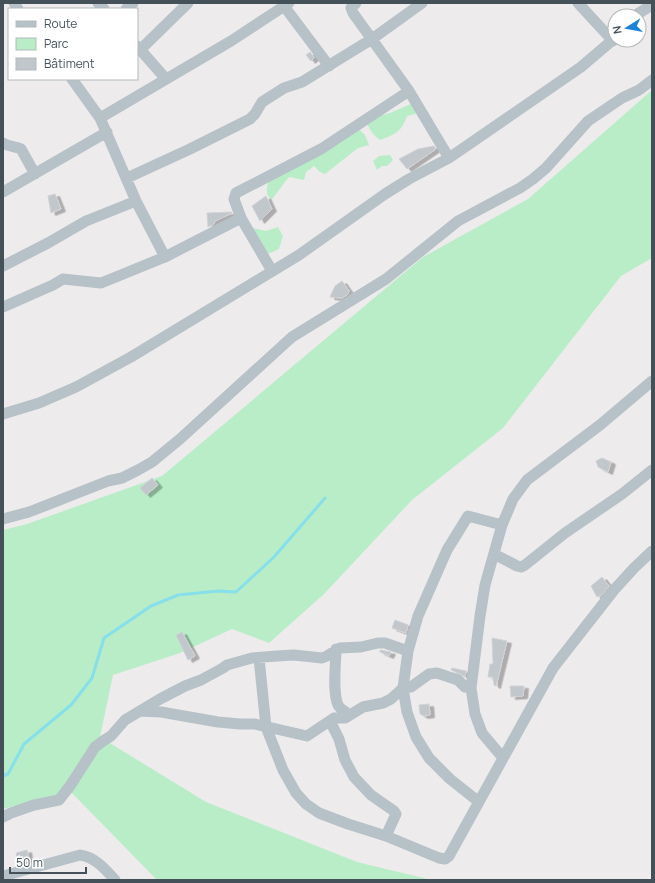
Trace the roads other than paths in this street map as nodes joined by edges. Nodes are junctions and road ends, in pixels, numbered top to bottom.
1 (188, 3) edge
2 (356, 3) edge
3 (422, 3) edge
4 (578, 3) edge
5 (286, 4) edge
6 (607, 33) edge
7 (372, 39) junction
8 (607, 46) edge
9 (139, 48) edge
10 (328, 66) junction
11 (166, 79) junction
12 (73, 80) edge
13 (652, 80) edge
14 (409, 91) junction
15 (100, 118) junction
16 (107, 132) junction
17 (3, 143) edge
18 (449, 158) junction
19 (35, 174) junction
20 (127, 178) junction
21 (3, 192) edge
22 (136, 201) junction
23 (241, 218) junction
24 (165, 257) junction
25 (3, 266) edge
26 (272, 270) junction
27 (3, 307) edge
28 (652, 381) edge
29 (3, 414) edge
30 (652, 470) edge
31 (3, 519) edge
32 (502, 525) junction
33 (652, 551) edge
34 (494, 554) junction
35 (336, 650) junction
36 (408, 651) junction
37 (259, 658) junction
38 (403, 688) junction
39 (471, 688) junction
40 (141, 711) junction
41 (350, 715) junction
42 (330, 721) junction
43 (266, 727) junction
44 (503, 758) junction
45 (479, 802) junction
46 (3, 817) edge
47 (386, 836) junction
48 (3, 876) edge
49 (115, 880) edge

1 - 9 street
2 - 7 street
3 - 7 street
4 - 6 street
5 - 10 street
5 - 11 street
7 - 10 street
7 - 14 street
8 - 18 street
9 - 11 street
10 - 20 street
11 - 15 street
12 - 15 street
13 - 31 street
14 - 18 street
14 - 23 street
15 - 16 street
16 - 19 street
16 - 20 street
17 - 19 street
18 - 26 street
19 - 21 street
20 - 22 street
22 - 24 street
22 - 25 street
23 - 24 street
23 - 26 street
24 - 27 street
26 - 29 street
28 - 32 street
30 - 34 street
32 - 34 street
32 - 36 street
33 - 44 street
34 - 39 street
35 - 36 street
35 - 37 street
35 - 41 street
36 - 38 street
37 - 40 street
37 - 43 street
38 - 39 street
38 - 41 street
38 - 45 street
39 - 44 street
40 - 43 street
40 - 46 street
41 - 42 street
42 - 43 street
42 - 47 street
43 - 47 street
44 - 45 street
45 - 47 street
48 - 49 street

